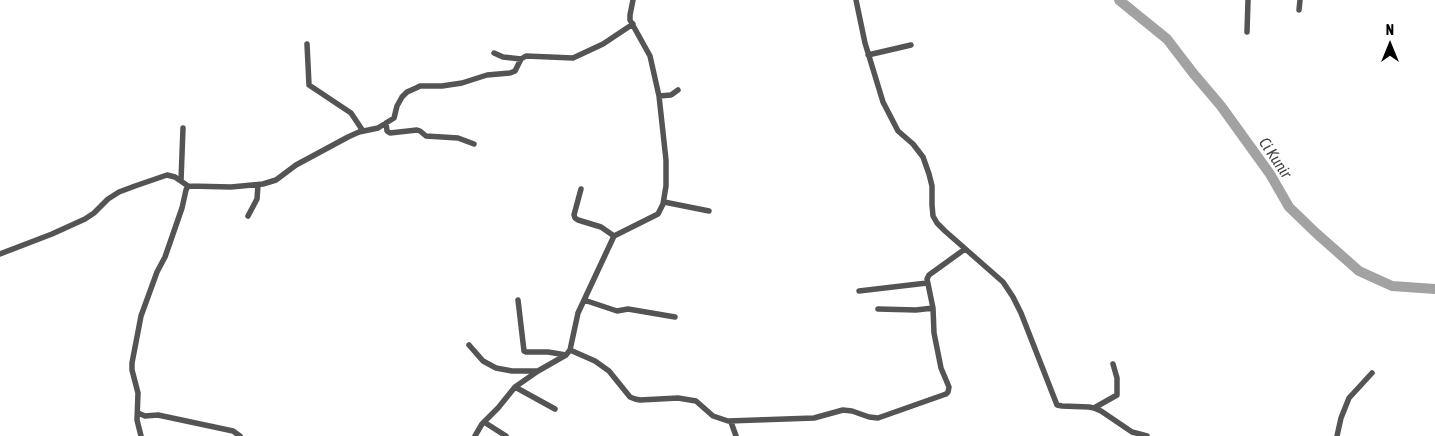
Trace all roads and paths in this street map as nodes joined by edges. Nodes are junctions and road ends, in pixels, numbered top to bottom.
1 (633, 0) edge
2 (856, 0) edge
3 (1248, 0) edge
4 (1300, 0) edge
5 (1299, 10) dead end
6 (632, 24) junction
7 (1247, 32) dead end
8 (307, 44) dead end
9 (911, 45) dead end
10 (494, 53) dead end
11 (868, 55) junction
12 (521, 59) junction
13 (678, 90) dead end
14 (659, 96) junction
15 (386, 122) junction
16 (183, 128) dead end
17 (363, 131) junction
18 (474, 144) dead end
19 (181, 181) junction
20 (258, 185) junction
21 (188, 186) junction
22 (581, 189) dead end
23 (664, 202) junction
24 (709, 211) dead end
25 (248, 216) dead end
26 (614, 236) junction
27 (965, 249) junction
28 (0, 254) edge
29 (927, 283) junction
30 (859, 292) dead end
31 (518, 300) dead end
32 (584, 300) junction
33 (933, 308) junction
34 (878, 309) dead end
35 (675, 317) dead end
36 (469, 345) dead end
37 (570, 350) junction
38 (566, 356) junction
39 (1113, 364) dead end
40 (538, 371) junction
41 (1372, 373) dead end
42 (515, 387) junction
43 (1094, 408) junction
44 (555, 409) dead end
45 (138, 413) junction
46 (484, 422) junction
47 (731, 422) junction
48 (141, 436) edge
49 (240, 436) edge
50 (475, 436) edge
51 (506, 436) edge
52 (736, 436) edge
53 (1147, 436) edge
54 (1337, 436) edge

1 - 6 street
2 - 11 street
3 - 7 street
4 - 5 street
6 - 12 street
6 - 14 street
8 - 17 street
9 - 11 street
10 - 12 street
11 - 27 street
12 - 15 street
13 - 14 street
14 - 23 street
15 - 17 street
15 - 18 street
16 - 19 street
17 - 20 street
19 - 21 street
19 - 28 street
20 - 21 street
20 - 25 street
21 - 45 street
22 - 26 street
23 - 24 street
23 - 26 street
26 - 32 street
27 - 29 street
27 - 43 street
29 - 30 street
29 - 33 street
31 - 38 street
32 - 35 street
32 - 37 street
33 - 34 street
33 - 47 street
36 - 40 street
37 - 38 street
37 - 47 street
38 - 40 street
39 - 43 street
40 - 42 street
41 - 54 street
42 - 44 street
42 - 46 street
43 - 53 street
45 - 48 street
45 - 49 street
46 - 50 street
46 - 51 street
47 - 52 street

